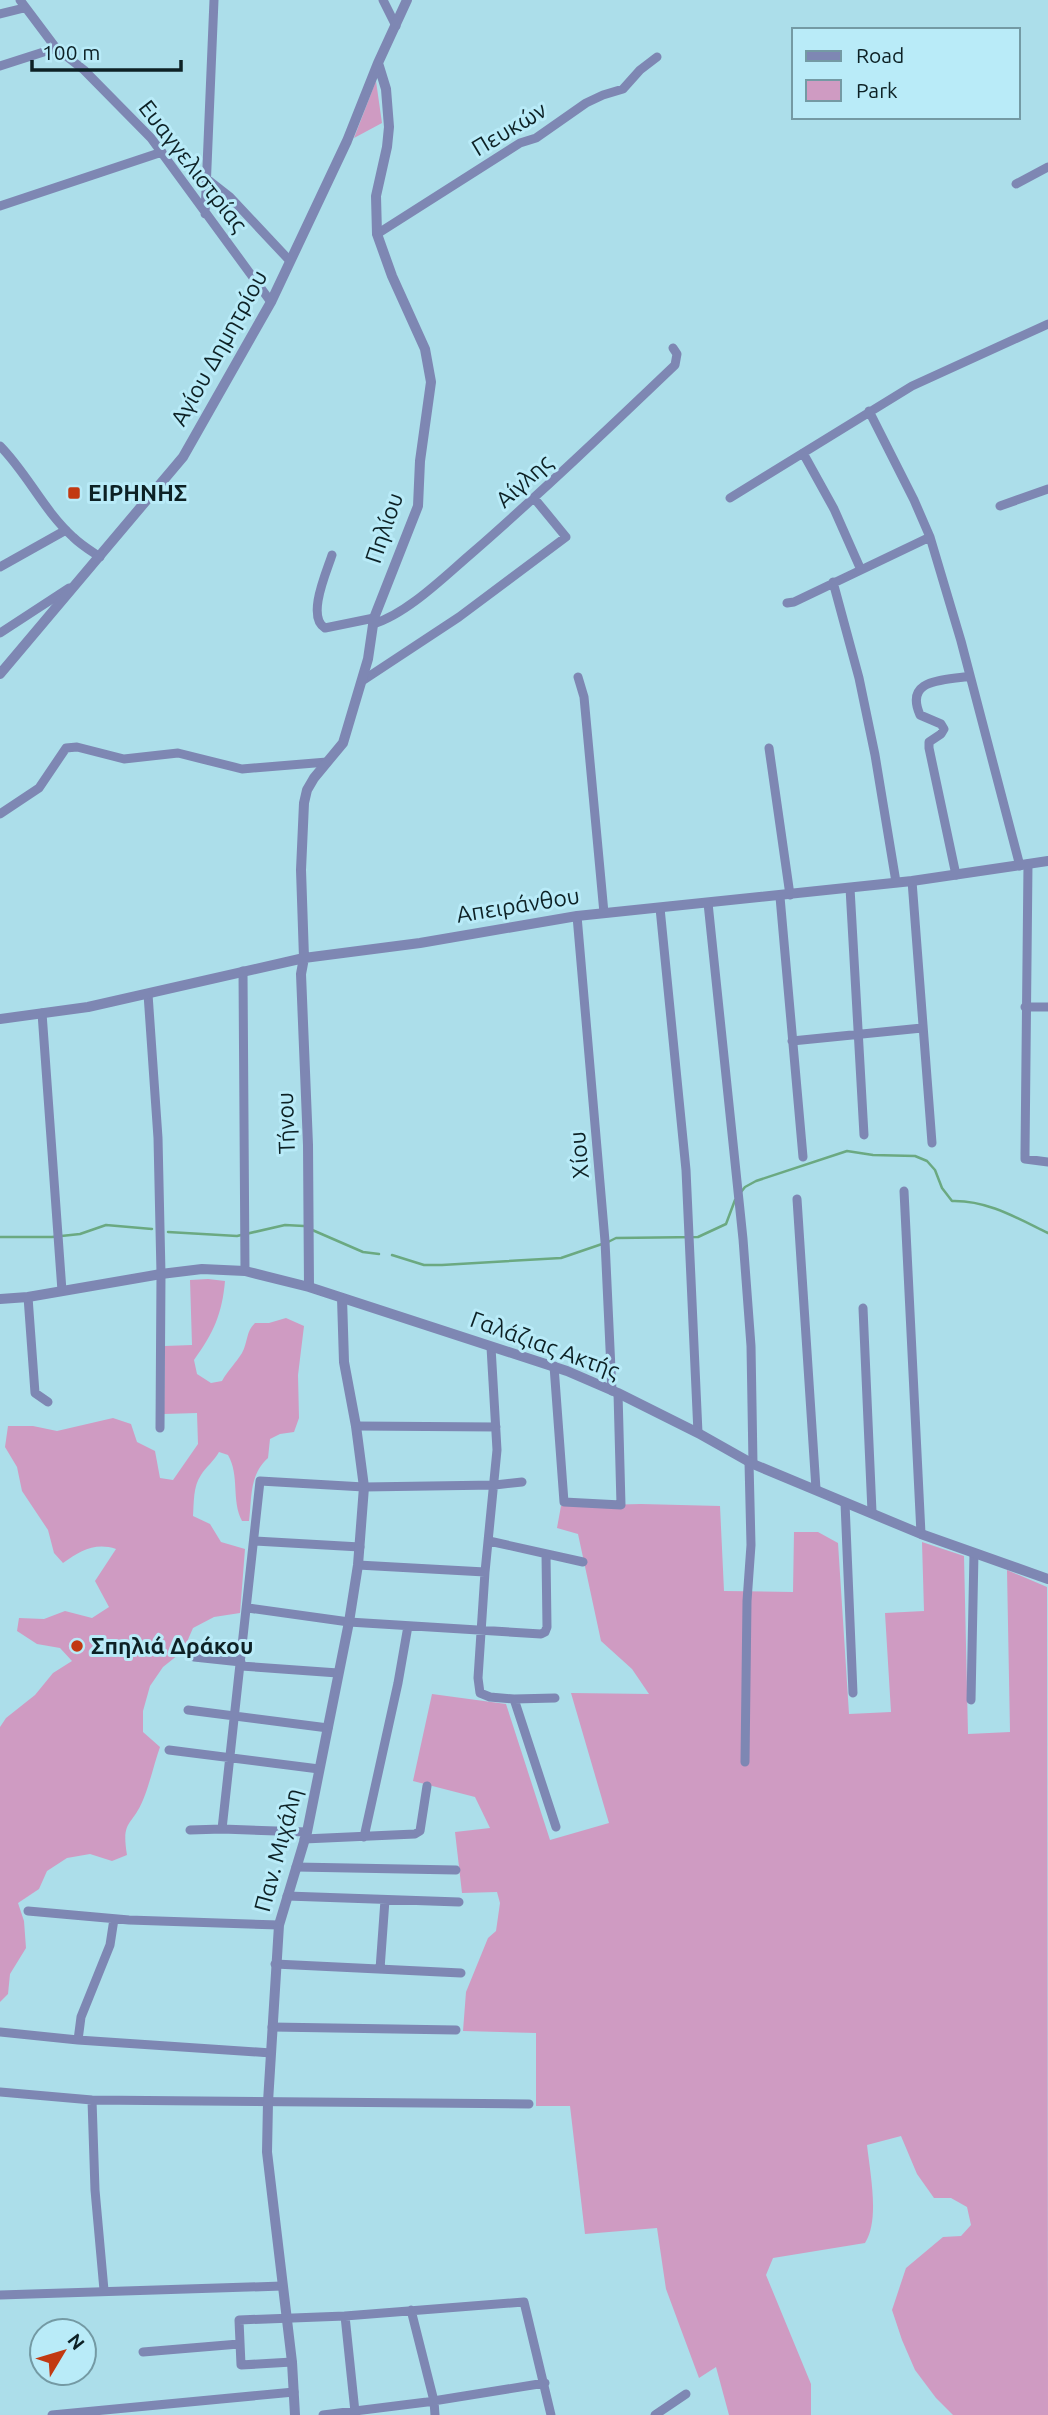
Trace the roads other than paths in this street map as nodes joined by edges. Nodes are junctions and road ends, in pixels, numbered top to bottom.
1 (214, 0) edge
2 (383, 0) edge
3 (407, 0) edge
4 (22, 4) edge
5 (0, 14) edge
6 (396, 26) junction
7 (56, 48) junction
8 (657, 57) dead end
9 (378, 63) junction
10 (0, 66) edge
11 (162, 152) junction
12 (1048, 167) edge
13 (207, 179) junction
14 (1016, 184) dead end
15 (0, 206) edge
16 (205, 214) junction
17 (377, 234) junction
18 (290, 261) junction
19 (271, 302) junction
20 (1048, 324) edge
21 (673, 348) dead end
22 (869, 411) junction
23 (0, 446) edge
24 (803, 453) junction
25 (1048, 489) edge
26 (534, 498) junction
27 (730, 498) dead end
28 (1000, 506) dead end
29 (66, 530) junction
30 (930, 537) junction
31 (332, 555) dead end
32 (100, 557) junction
33 (0, 567) edge
34 (861, 570) junction
35 (833, 582) junction
36 (74, 585) junction
37 (787, 603) dead end
38 (374, 621) junction
39 (0, 633) edge
40 (0, 674) edge
41 (970, 676) junction
42 (578, 677) dead end
43 (362, 681) junction
44 (769, 748) dead end
45 (327, 762) junction
46 (0, 814) edge
47 (1048, 861) edge
48 (1024, 865) junction
49 (956, 875) junction
50 (912, 881) junction
51 (896, 883) junction
52 (850, 888) junction
53 (785, 896) junction
54 (708, 903) junction
55 (660, 908) junction
56 (604, 913) junction
57 (577, 916) junction
58 (304, 958) junction
59 (243, 971) junction
60 (148, 994) junction
61 (1025, 1007) junction
62 (1048, 1007) edge
63 (42, 1013) junction
64 (0, 1019) edge
65 (922, 1028) junction
66 (857, 1036) junction
67 (792, 1041) junction
68 (864, 1135) dead end
69 (932, 1143) dead end
70 (803, 1157) dead end
71 (1048, 1162) edge
72 (904, 1191) dead end
73 (797, 1199) dead end
74 (246, 1271) junction
75 (161, 1274) junction
76 (309, 1287) junction
77 (62, 1291) junction
78 (28, 1297) junction
79 (342, 1298) junction
80 (0, 1299) edge
81 (863, 1308) dead end
82 (491, 1347) junction
83 (554, 1366) junction
84 (615, 1392) junction
85 (48, 1402) dead end
86 (356, 1426) junction
87 (496, 1427) junction
88 (160, 1428) dead end
89 (698, 1433) junction
90 (751, 1463) junction
91 (522, 1482) dead end
92 (495, 1485) junction
93 (364, 1487) junction
94 (816, 1489) junction
95 (845, 1503) junction
96 (872, 1512) junction
97 (921, 1534) junction
98 (255, 1541) junction
99 (489, 1541) junction
100 (359, 1547) junction
101 (974, 1553) junction
102 (546, 1554) junction
103 (583, 1562) dead end
104 (358, 1565) junction
105 (485, 1572) junction
106 (1048, 1579) edge
107 (247, 1608) junction
108 (349, 1622) junction
109 (408, 1626) junction
110 (481, 1630) junction
111 (194, 1657) dead end
112 (241, 1664) junction
113 (338, 1673) junction
114 (853, 1693) dead end
115 (555, 1698) dead end
116 (514, 1699) junction
117 (971, 1700) dead end
118 (188, 1710) dead end
119 (234, 1715) junction
120 (328, 1728) junction
121 (169, 1750) dead end
122 (230, 1758) junction
123 (744, 1762) dead end
124 (319, 1769) junction
125 (427, 1786) dead end
126 (556, 1826) dead end
127 (222, 1829) junction
128 (190, 1830) dead end
129 (305, 1835) junction
130 (364, 1837) junction
131 (296, 1867) junction
132 (456, 1870) dead end
133 (287, 1896) junction
134 (385, 1900) junction
135 (458, 1902) dead end
136 (28, 1912) dead end
137 (114, 1919) junction
138 (279, 1925) junction
139 (275, 1964) junction
140 (380, 1969) junction
141 (461, 1973) dead end
142 (272, 2027) junction
143 (456, 2030) dead end
144 (0, 2032) edge
145 (78, 2040) junction
146 (271, 2053) junction
147 (0, 2092) edge
148 (92, 2100) junction
149 (268, 2102) junction
150 (529, 2104) dead end
151 (282, 2286) junction
152 (104, 2290) junction
153 (0, 2295) edge
154 (411, 2310) junction
155 (345, 2316) junction
156 (288, 2317) junction
157 (239, 2344) junction
158 (143, 2352) dead end
159 (292, 2362) junction
160 (545, 2383) junction
161 (294, 2392) junction
162 (687, 2395) dead end
163 (434, 2401) junction
164 (355, 2412) junction
165 (52, 2415) edge
166 (295, 2415) edge
167 (323, 2415) edge
168 (435, 2415) edge
169 (551, 2415) edge
170 (655, 2415) edge

1 - 13 street
2 - 6 street
3 - 6 street, Αγίου Δημητρίου
4 - 5 street
4 - 7 street, Ευαγγελιστρίας
6 - 9 street, Αγίου Δημητρίου
7 - 10 street
7 - 11 street, Ευαγγελιστρίας
8 - 17 street, Πευκών
9 - 17 street, Πηλίου
9 - 18 street, Αγίου Δημητρίου
11 - 15 street
11 - 16 street, Ευαγγελιστρίας
12 - 14 street
13 - 16 street
13 - 18 street
16 - 19 street, Ευαγγελιστρίας
17 - 38 street, Πηλίου
18 - 19 street, Αγίου Δημητρίου
19 - 32 street, Αγίου Δημητρίου
20 - 22 street
21 - 26 street, Αίγλης
22 - 24 street
22 - 30 street
23 - 29 street
24 - 27 street
24 - 34 street
25 - 28 street
26 - 38 street, Αίγλης
26 - 43 street
29 - 32 street
29 - 33 street
30 - 34 street
30 - 41 street
31 - 38 street, Αίγλης
32 - 36 street, Αγίου Δημητρίου
34 - 35 street
35 - 37 street
35 - 51 street
36 - 39 street
36 - 40 street, Αγίου Δημητρίου
38 - 43 street, Πηλίου
41 - 48 street
41 - 49 street
42 - 56 street
43 - 45 street, Πηλίου
44 - 53 street
45 - 46 street
45 - 58 street, Πηλίου
47 - 48 street, Απειράνθου
48 - 49 street, Απειράνθου
48 - 61 street
49 - 50 street, Απειράνθου
50 - 51 street, Απειράνθου
50 - 65 street
51 - 52 street, Απειράνθου
52 - 53 street, Απειράνθου
52 - 66 street
53 - 54 street, Απειράνθου
53 - 67 street
54 - 55 street, Απειράνθου
54 - 90 street
55 - 56 street, Απειράνθου
55 - 89 street
56 - 57 street, Απειράνθου
57 - 58 street, Απειράνθου
57 - 84 street, Χίου
58 - 59 street, Απειράνθου
58 - 76 street, Τήνου
59 - 60 street, Απειράνθου
59 - 74 street
60 - 63 street, Απειράνθου
60 - 75 street
61 - 62 street
61 - 71 street
63 - 64 street, Απειράνθου
63 - 77 street
65 - 66 street
65 - 69 street
66 - 67 street
66 - 68 street
67 - 70 street
72 - 97 street
73 - 94 street
74 - 75 street, Γαλάζιας Ακτής
74 - 76 street, Γαλάζιας Ακτής
75 - 77 street, Γαλάζιας Ακτής
75 - 88 street
76 - 79 street, Γαλάζιας Ακτής
77 - 78 street, Γαλάζιας Ακτής
78 - 80 street, Γαλάζιας Ακτής
78 - 85 street
79 - 82 street, Γαλάζιας Ακτής
79 - 86 street, Παν. Μιχάλη
81 - 96 street
82 - 83 street, Γαλάζιας Ακτής
82 - 87 street
83 - 84 street, Γαλάζιας Ακτής
83 - 84 street, Χίου
84 - 89 street, Γαλάζιας Ακτής
86 - 87 street
86 - 93 street, Παν. Μιχάλη
87 - 92 street
89 - 90 street, Γαλάζιας Ακτής
90 - 94 street, Γαλάζιας Ακτής
90 - 123 street
91 - 92 street
92 - 93 street
92 - 99 street
93 - 98 street
93 - 100 street, Παν. Μιχάλη
94 - 95 street, Γαλάζιας Ακτής
95 - 96 street, Γαλάζιας Ακτής
95 - 114 street
96 - 97 street, Γαλάζιας Ακτής
97 - 101 street, Γαλάζιας Ακτής
98 - 100 street
98 - 107 street
99 - 102 street
99 - 105 street
100 - 104 street, Παν. Μιχάλη
101 - 106 street, Γαλάζιας Ακτής
101 - 117 street
102 - 103 street
102 - 110 street
104 - 105 street
104 - 108 street, Παν. Μιχάλη
105 - 110 street
107 - 108 street
107 - 112 street
108 - 109 street
108 - 113 street, Παν. Μιχάλη
109 - 110 street
109 - 130 street
110 - 116 street
111 - 112 street
112 - 113 street
112 - 119 street
113 - 120 street, Παν. Μιχάλη
115 - 116 street
116 - 126 street
118 - 119 street
119 - 120 street
119 - 122 street
120 - 124 street, Παν. Μιχάλη
121 - 122 street
122 - 124 street
122 - 127 street
124 - 129 street, Παν. Μιχάλη
125 - 130 street
127 - 128 street
127 - 129 street
129 - 130 street
129 - 131 street, Παν. Μιχάλη
131 - 132 street
131 - 133 street, Παν. Μιχάλη
133 - 134 street
133 - 138 street, Παν. Μιχάλη
134 - 135 street
134 - 140 street
136 - 137 street
137 - 138 street
137 - 145 street
138 - 139 street, Παν. Μιχάλη
139 - 140 street
139 - 142 street, Παν. Μιχάλη
140 - 141 street
142 - 143 street
142 - 146 street, Παν. Μιχάλη
144 - 145 street
145 - 146 street
146 - 149 street, Παν. Μιχάλη
147 - 148 street
148 - 149 street
148 - 152 street
149 - 150 street
149 - 151 street, Παν. Μιχάλη
151 - 152 street
151 - 156 street, Παν. Μιχάλη
152 - 153 street
154 - 155 street
154 - 160 street
154 - 163 street
155 - 156 street
155 - 164 street
156 - 157 street
156 - 159 street, Παν. Μιχάλη
157 - 158 street
157 - 159 street
159 - 161 street, Παν. Μιχάλη
160 - 163 street
160 - 169 street
161 - 165 street
161 - 166 street, Παν. Μιχάλη
162 - 170 street
163 - 164 street
163 - 168 street
164 - 167 street

